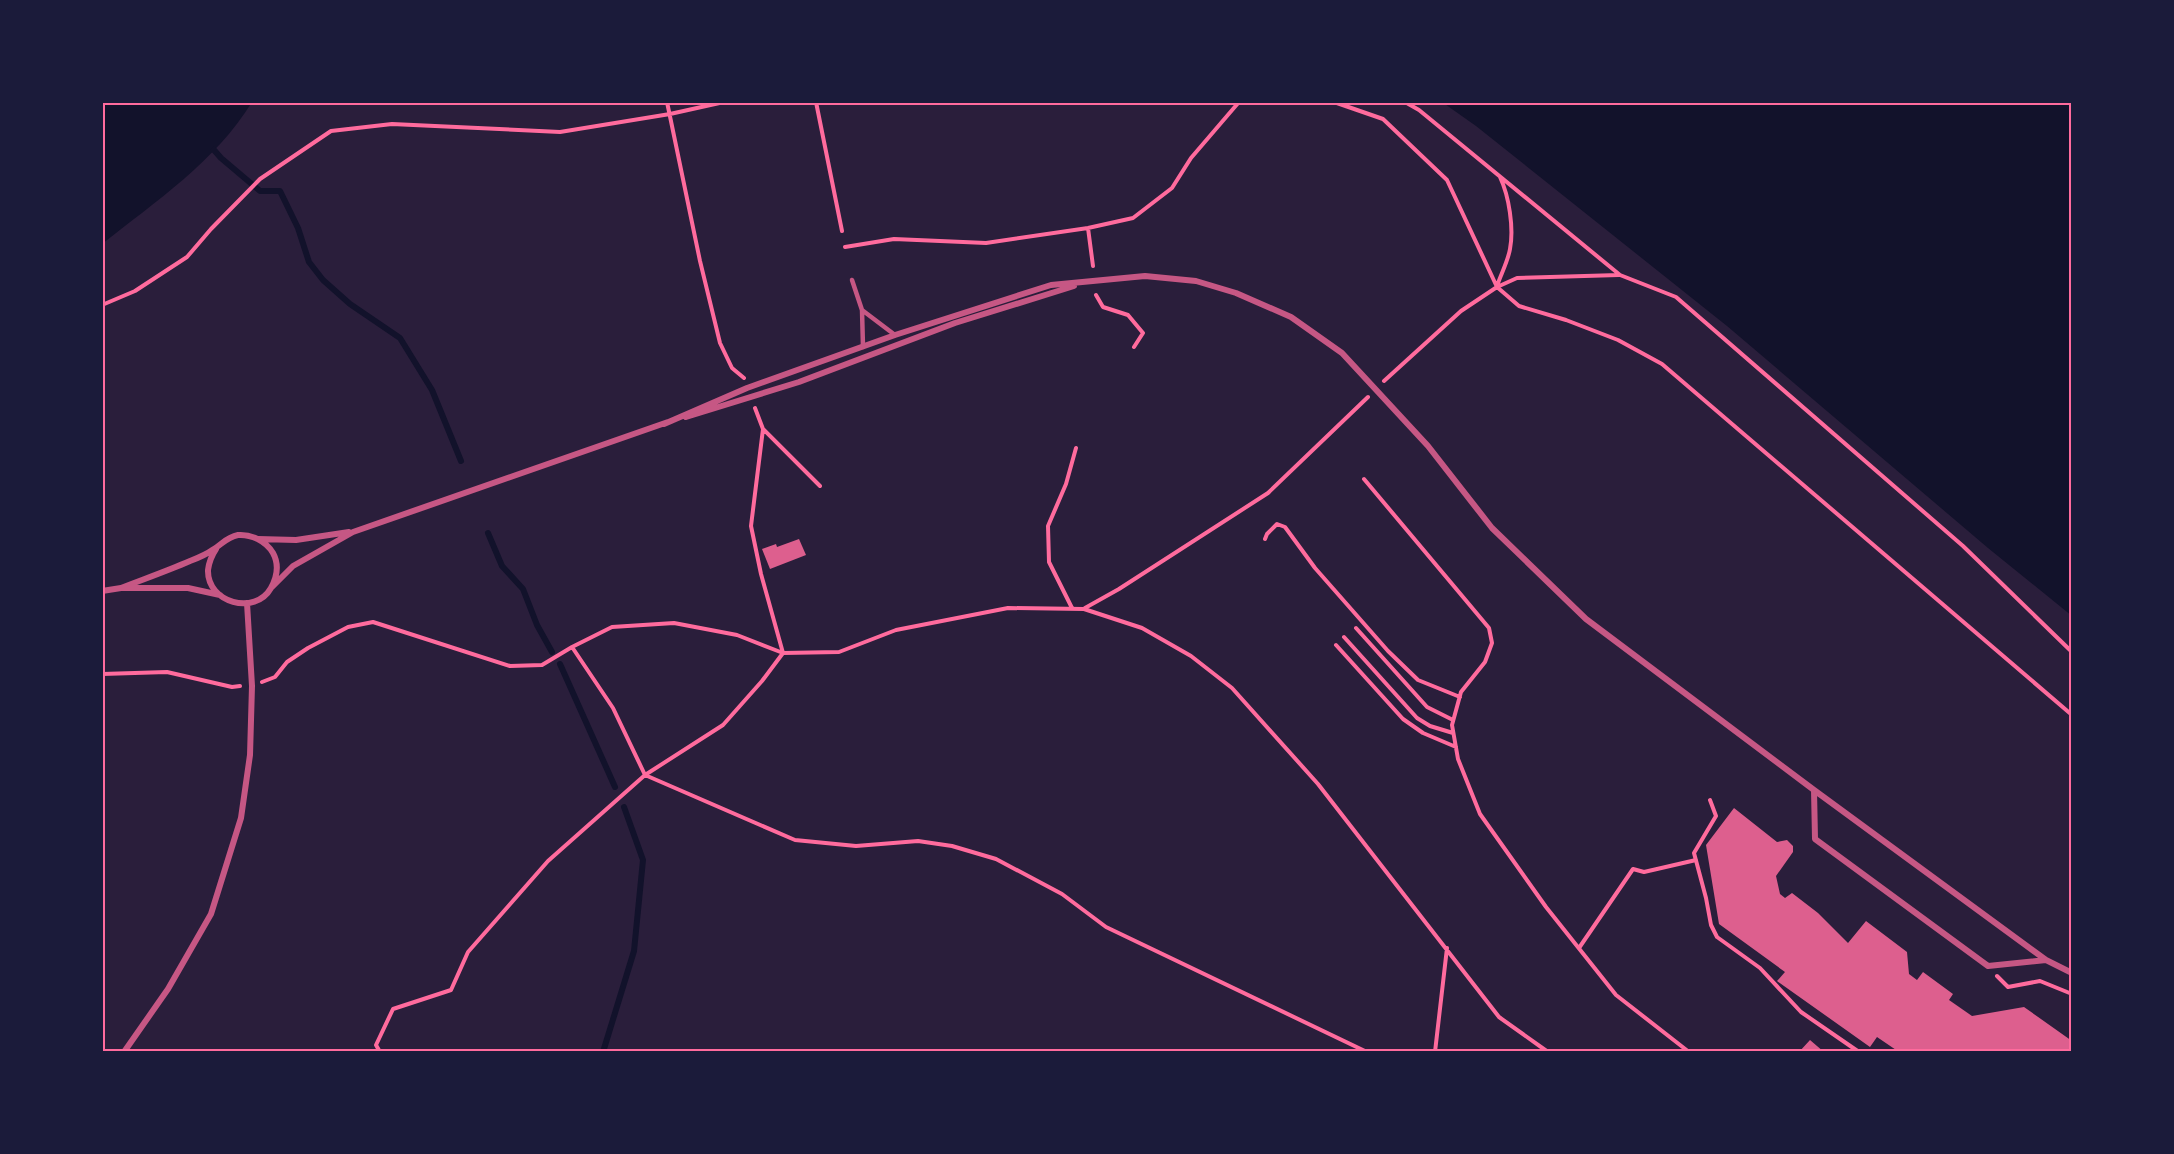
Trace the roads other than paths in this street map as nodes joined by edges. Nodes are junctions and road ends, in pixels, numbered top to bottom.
1 (852, 280) dead end
2 (1092, 280) junction
3 (862, 310) junction
4 (896, 335) junction
5 (863, 347) junction
6 (664, 423) junction
7 (353, 532) junction
8 (258, 539) junction
9 (216, 549) junction
10 (272, 587) junction
11 (121, 588) junction
12 (102, 591) edge
13 (220, 595) junction
14 (247, 603) junction
15 (1814, 790) junction
16 (2046, 960) junction
17 (2072, 973) edge
18 (124, 1052) edge

1 - 3 lane
2 - 4 street
2 - 6 street
2 - 15 street
3 - 4 lane
3 - 5 lane
4 - 5 street
5 - 6 street
6 - 7 street
7 - 8 street
7 - 10 street
8 - 9 street
8 - 10 street
9 - 11 street
9 - 13 street
10 - 14 street
11 - 12 street
11 - 13 street
13 - 14 street
14 - 18 street
15 - 16 street
15 - 16 street
16 - 17 street

